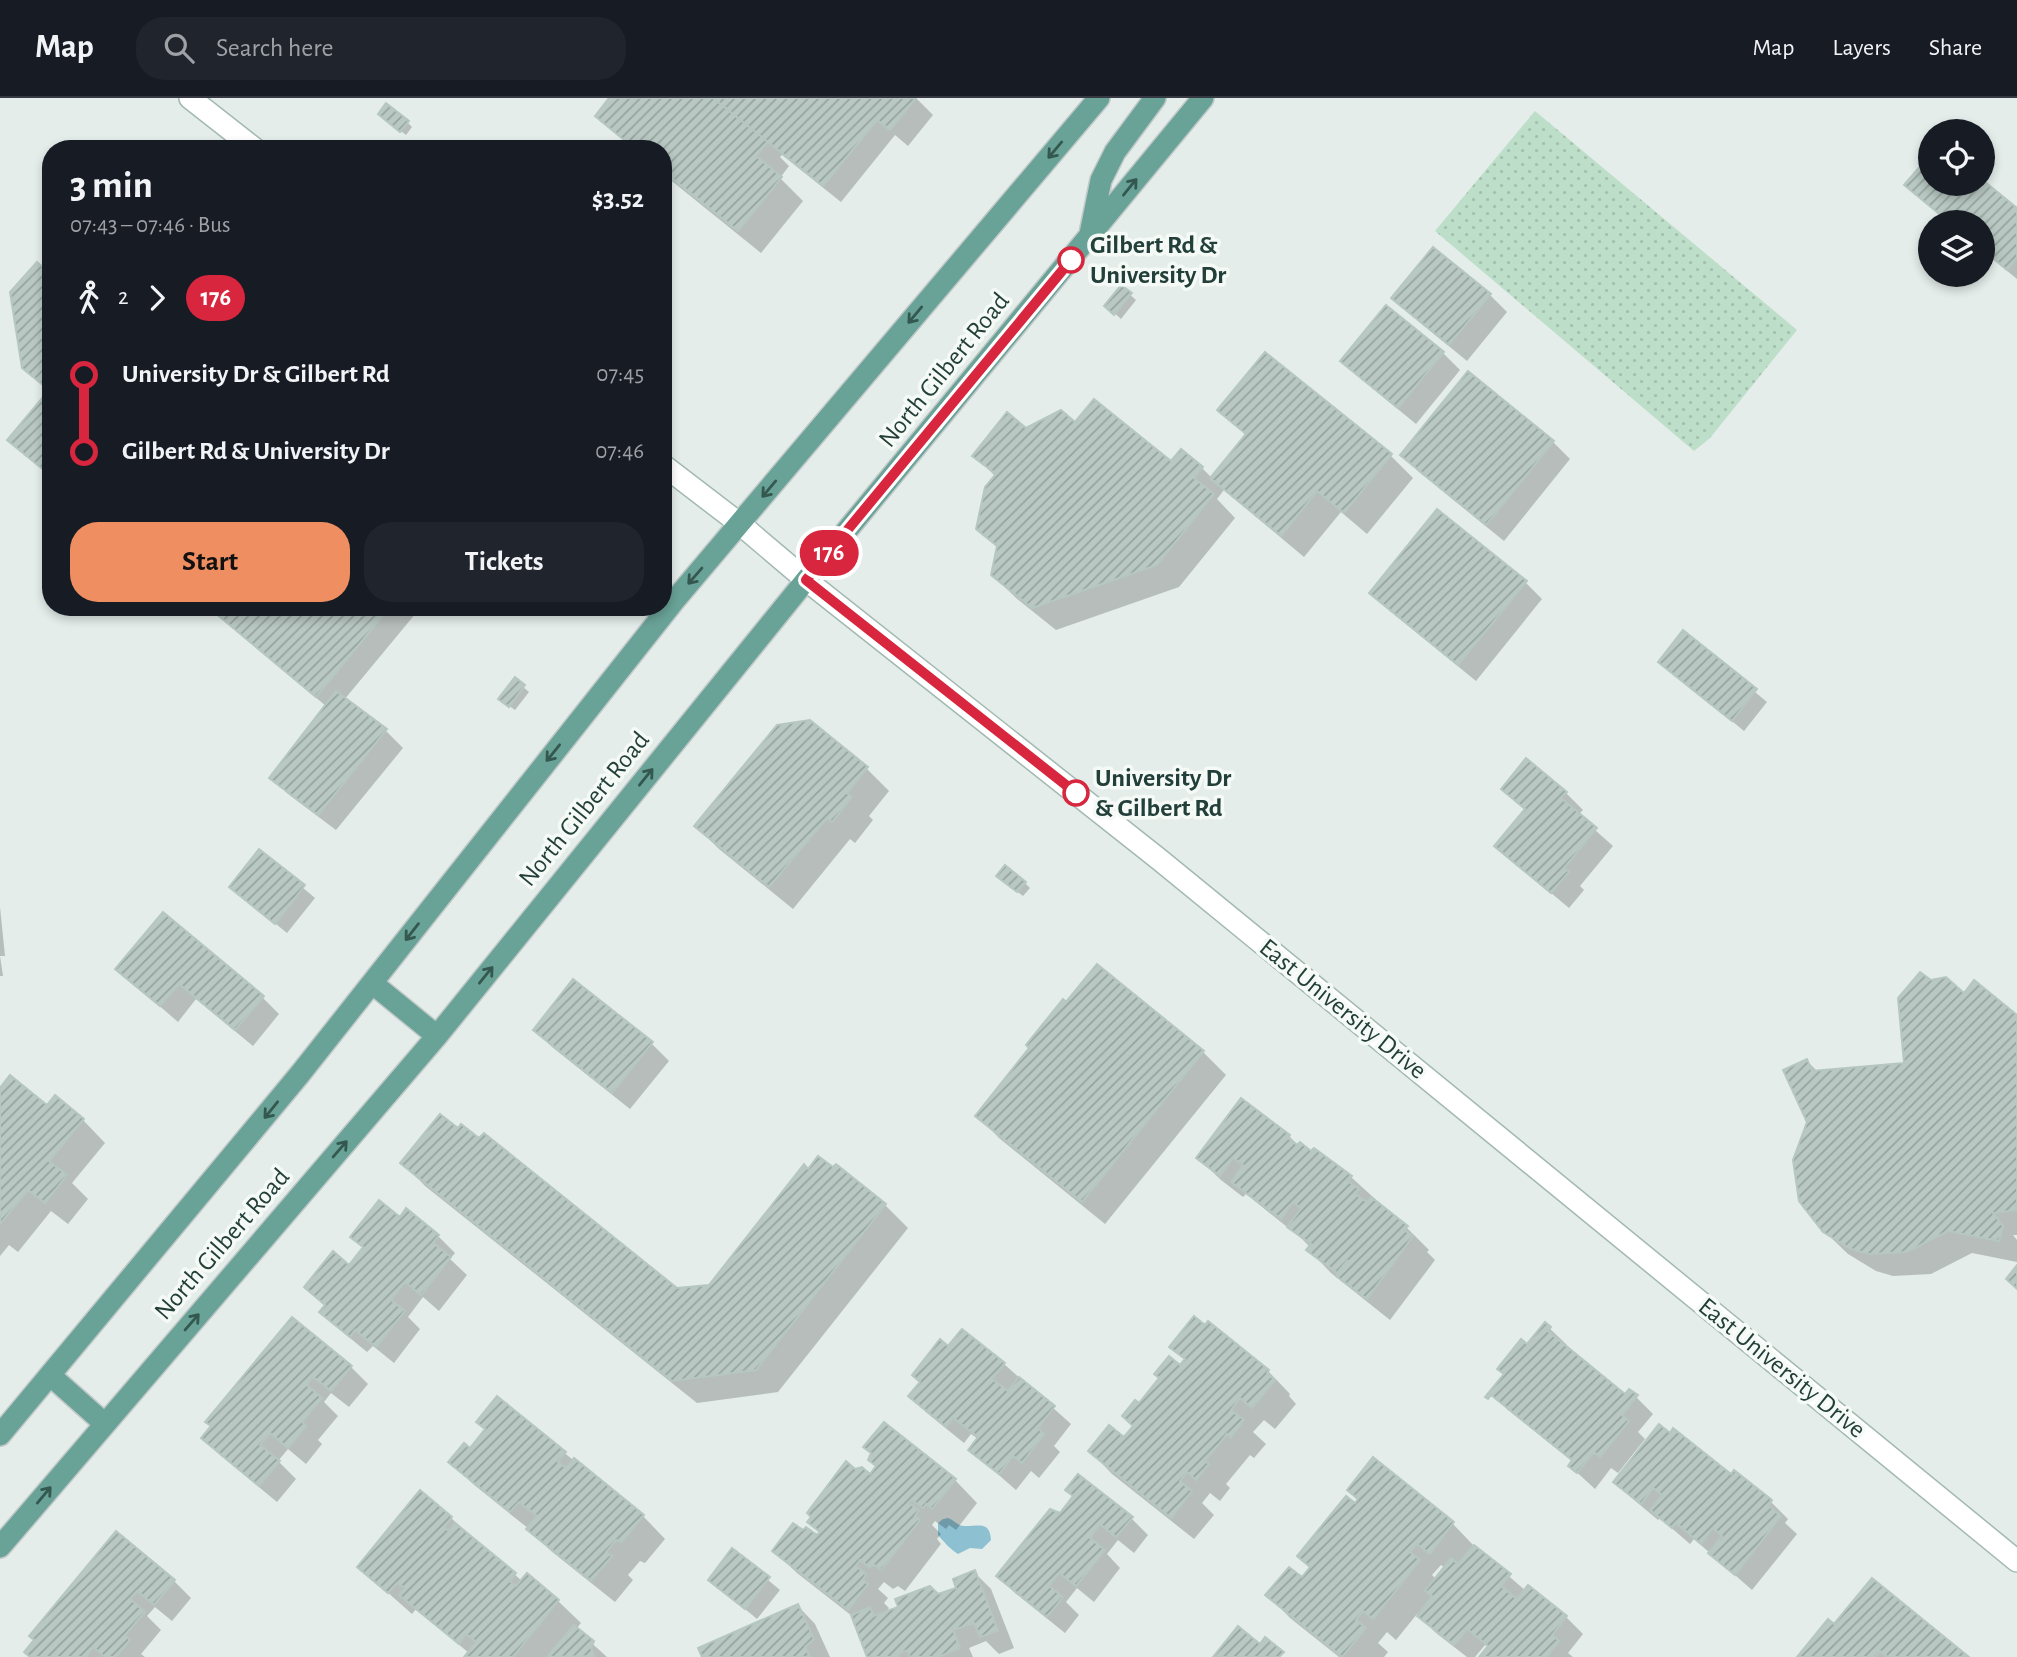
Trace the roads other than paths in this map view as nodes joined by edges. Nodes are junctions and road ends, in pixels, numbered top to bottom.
1 (190, 98) edge
2 (1099, 98) edge
3 (1155, 98) edge
4 (1203, 98) edge
5 (244, 140) edge
6 (1090, 236) junction
7 (672, 472) edge
8 (740, 524) junction
9 (806, 580) junction
10 (672, 604) edge
11 (662, 616) edge
12 (372, 983) junction
13 (437, 1036) junction
14 (51, 1376) junction
15 (105, 1424) junction
16 (0, 1435) edge
17 (0, 1547) edge
18 (2017, 1561) edge

1 - 5 main road
2 -> 8 main road, North Gilbert Road
3 - 6 main road
6 -> 4 main road, North Gilbert Road
6 - 9 main road, North Gilbert Road
7 - 8 main road, East University Drive
8 - 9 main road, East University Drive
8 -> 10 main road, North Gilbert Road
13 -> 9 main road, North Gilbert Road
9 - 18 main road, East University Drive
11 -> 12 main road, North Gilbert Road
12 - 13 main road
12 -> 14 main road, North Gilbert Road
15 -> 13 main road, North Gilbert Road
14 - 15 main road
14 - 16 main road, North Gilbert Road
17 -> 15 main road, North Gilbert Road

